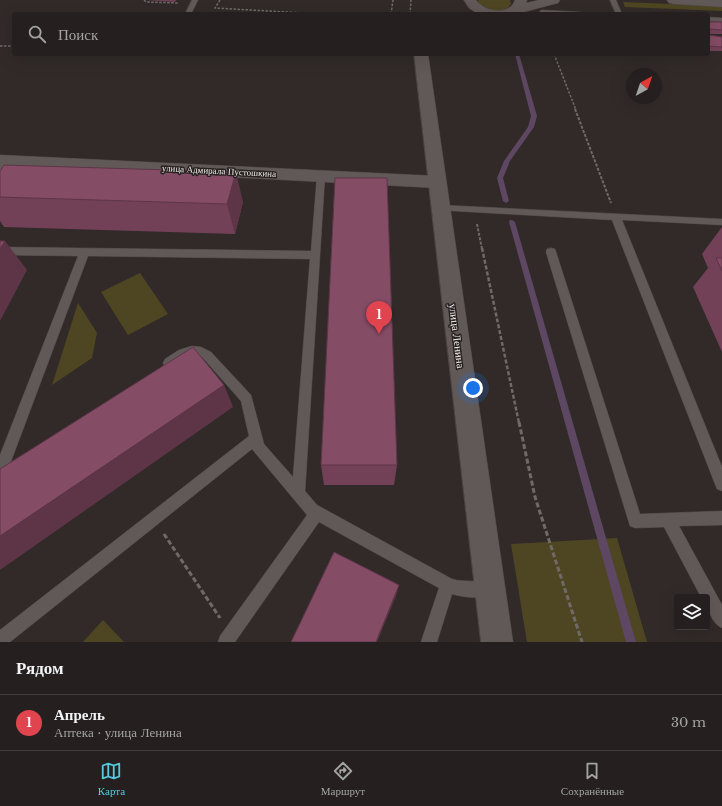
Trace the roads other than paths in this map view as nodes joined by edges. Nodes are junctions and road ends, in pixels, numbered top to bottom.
1 (195, 0) edge
2 (554, 0) edge
3 (613, 0) edge
4 (673, 0) edge
5 (470, 1) edge
6 (722, 2) edge
7 (518, 5) edge
8 (189, 12) edge
9 (466, 12) edge
10 (485, 12) edge
11 (509, 12) edge
12 (618, 12) edge
13 (710, 19) edge
14 (722, 20) edge
15 (421, 56) edge
16 (2, 163) edge
17 (322, 176) junction
18 (437, 182) junction
19 (440, 208) junction
20 (616, 217) junction
21 (722, 222) edge
22 (0, 251) edge
23 (85, 251) junction
24 (551, 252) dead end
25 (316, 254) junction
26 (160, 369) edge
27 (255, 439) junction
28 (716, 456) edge
29 (20, 461) edge
30 (0, 473) edge
31 (722, 484) edge
32 (298, 495) junction
33 (317, 514) junction
34 (722, 518) edge
35 (668, 520) junction
36 (448, 585) junction
37 (489, 589) junction
38 (722, 620) edge
39 (228, 638) edge
40 (0, 640) edge
41 (429, 642) edge
42 (497, 642) edge

1 - 8 lane
2 - 7 street
3 - 12 lane
4 - 6 street
5 - 9 street
5 - 10 street
7 - 11 street
13 - 14 lane
15 - 18 street, улица Ленина
16 - 17 street, улица Адмирала Пустошкина
17 - 18 street, улица Адмирала Пустошкина
17 - 25 lane
18 - 19 street, улица Ленина
19 - 20 lane
19 - 37 street, улица Ленина
20 - 21 lane
20 - 28 lane
22 - 23 lane
23 - 25 lane
23 - 30 lane
24 - 35 lane
25 - 32 lane
26 - 27 lane
27 - 32 lane
27 - 40 lane
28 - 31 lane
29 - 30 lane
32 - 33 lane
33 - 36 lane
33 - 39 lane
34 - 35 lane
35 - 38 lane
36 - 37 lane
36 - 41 lane
37 - 42 street, улица Ленина

